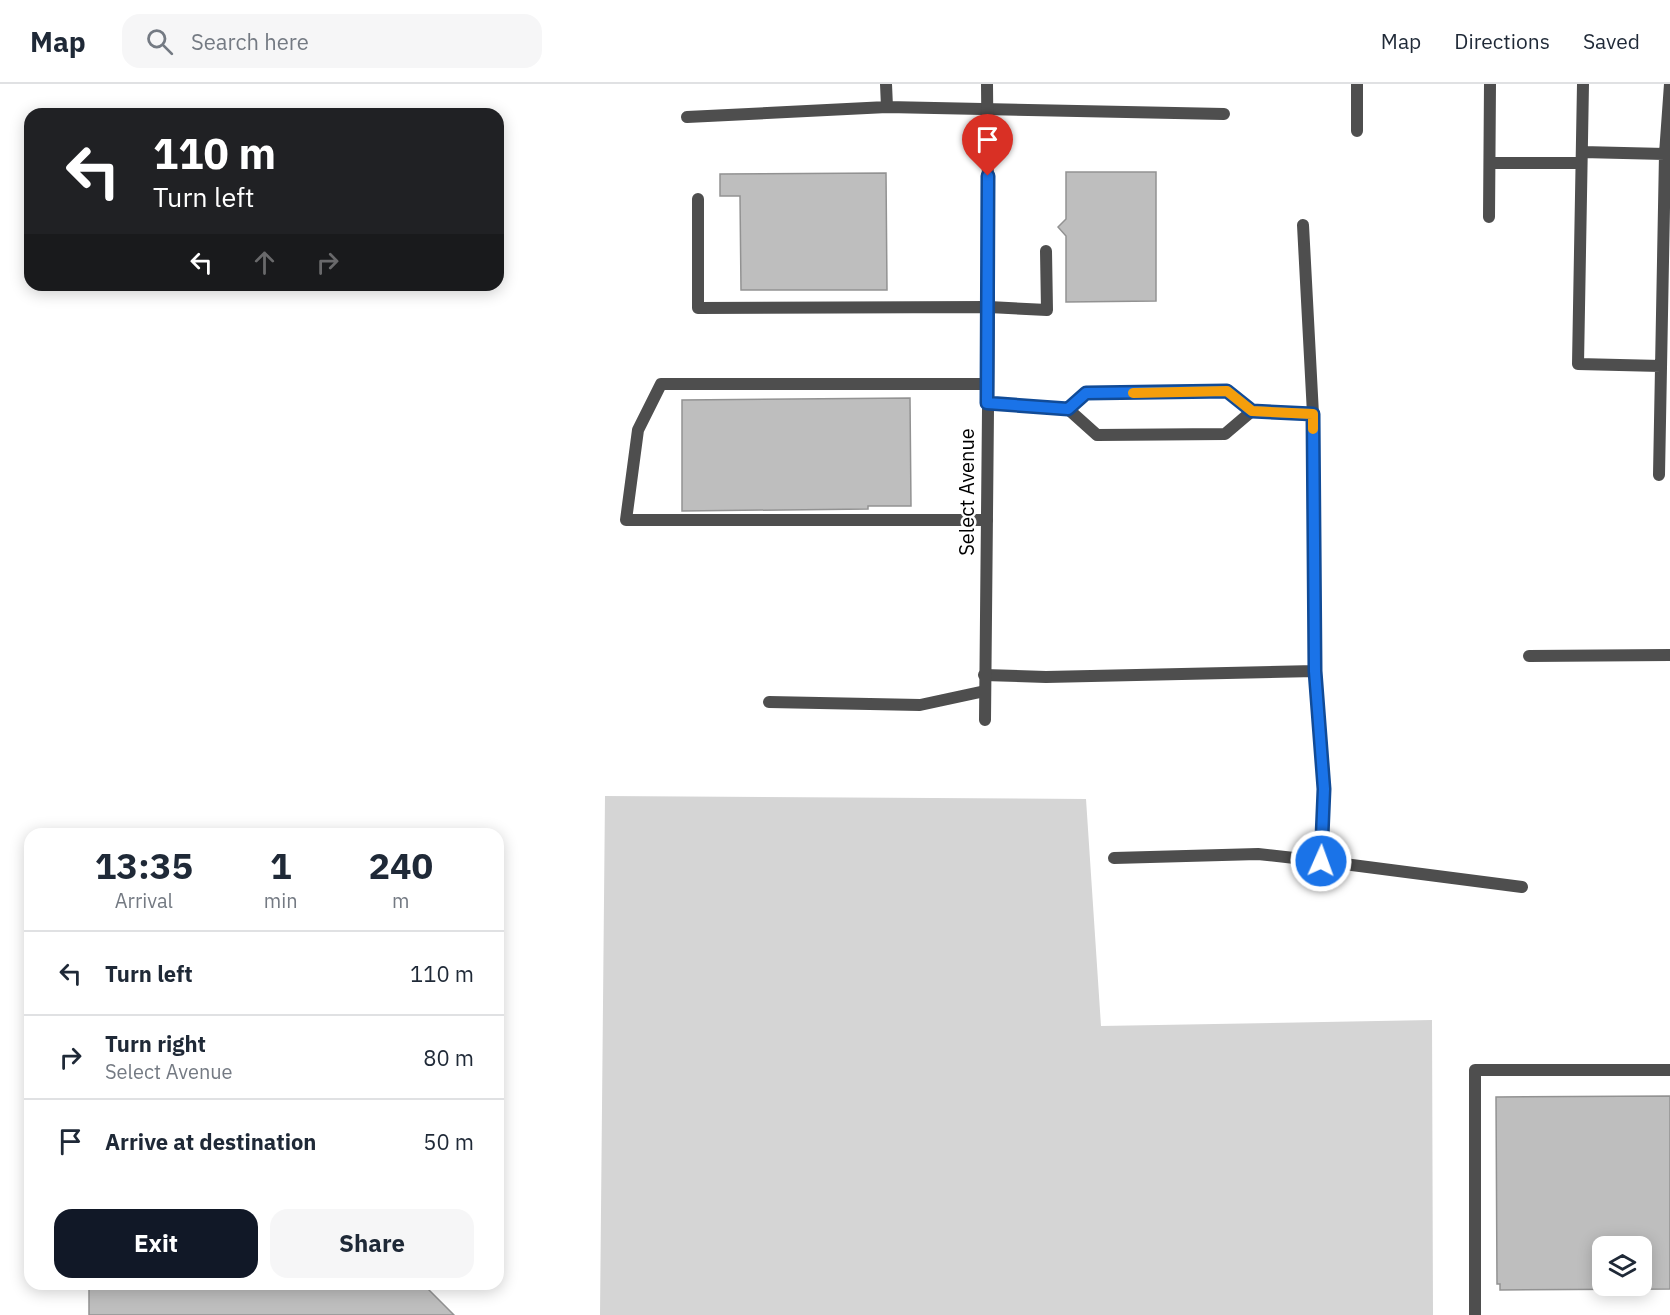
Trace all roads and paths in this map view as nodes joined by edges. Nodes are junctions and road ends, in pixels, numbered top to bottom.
1 (886, 84) edge
2 (987, 84) edge
3 (1357, 84) edge
4 (1490, 84) edge
5 (1583, 84) edge
6 (1670, 84) edge
7 (887, 107) junction
8 (987, 111) junction
9 (1224, 114) dead end
10 (687, 117) dead end
11 (1357, 131) dead end
12 (1665, 154) junction
13 (1581, 158) junction
14 (1490, 163) junction
15 (698, 199) dead end
16 (1489, 217) dead end
17 (1303, 225) dead end
18 (1046, 251) dead end
19 (989, 307) junction
20 (1661, 366) junction
21 (988, 384) junction
22 (987, 403) junction
23 (1068, 409) junction
24 (1252, 411) junction
25 (1313, 414) junction
26 (1659, 475) dead end
27 (987, 519) junction
28 (1670, 655) edge
29 (1529, 656) dead end
30 (1315, 671) junction
31 (984, 675) junction
32 (985, 691) junction
33 (770, 702) dead end
34 (985, 720) dead end
35 (1114, 858) dead end
36 (1321, 861) junction
37 (1522, 887) dead end
38 (1670, 1070) edge
39 (1475, 1315) edge

1 - 7 street
2 - 8 street, Select Avenue
3 - 11 street
4 - 14 street
5 - 13 street
6 - 12 street
7 - 8 street
7 - 10 street
8 - 9 street
8 - 19 street, Select Avenue
12 - 13 street
12 - 20 street
13 - 14 street
13 - 20 street
14 - 16 street
15 - 19 street
17 - 25 street
18 - 19 street
19 - 21 street, Select Avenue
20 - 26 street
21 - 22 street, Select Avenue
21 - 27 street
22 - 23 street
22 - 27 street, Select Avenue
23 - 24 street
23 - 24 street
24 - 25 street
25 - 30 street
27 - 31 street, Select Avenue
28 - 29 street
30 - 31 street
30 - 36 street
31 - 32 street, Select Avenue
32 - 33 street
32 - 34 street, Select Avenue
35 - 36 street
36 - 37 street
38 - 39 street

